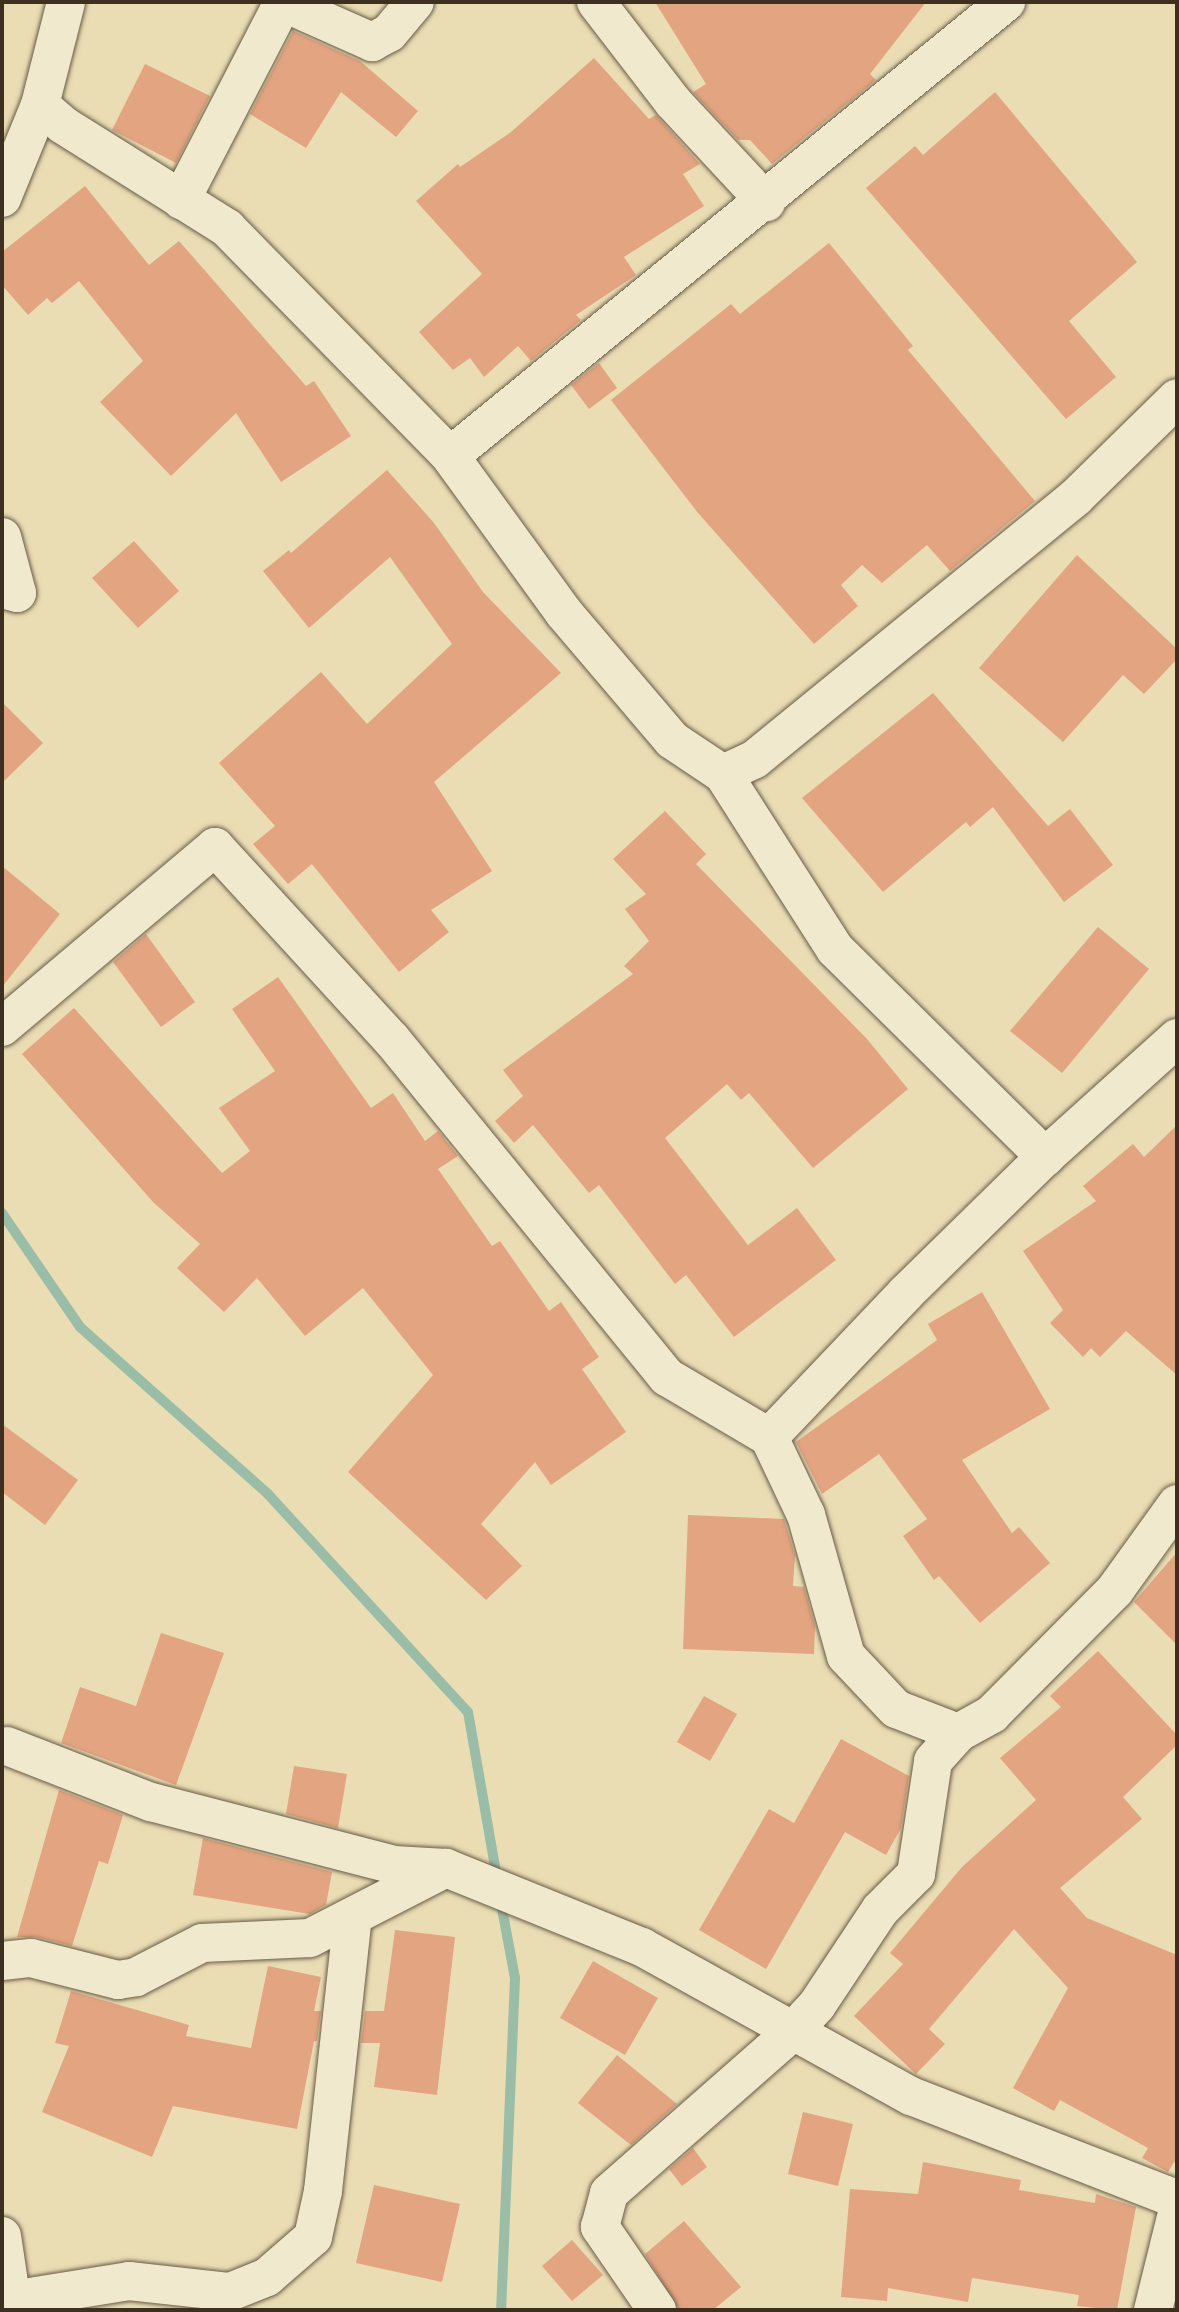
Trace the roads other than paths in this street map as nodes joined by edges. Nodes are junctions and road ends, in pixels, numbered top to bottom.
1 (66, 2) edge
2 (415, 2) edge
3 (1006, 2) edge
4 (610, 5) edge
5 (40, 105) junction
6 (2, 198) edge
7 (181, 200) junction
8 (766, 202) junction
9 (1177, 398) edge
10 (450, 456) junction
11 (2, 537) edge
12 (2, 589) edge
13 (723, 775) junction
14 (2, 1027) edge
15 (1177, 1038) edge
16 (1045, 1157) junction
17 (769, 1437) junction
18 (1177, 1504) edge
19 (958, 1733) junction
20 (3, 1750) edge
21 (446, 1868) junction
22 (352, 1917) junction
23 (2, 1961) edge
24 (791, 2033) junction
25 (1177, 2199) edge
26 (1177, 2213) edge
27 (2, 2236) edge
28 (9, 2293) edge
29 (657, 2310) edge
30 (1153, 2310) edge

1 - 5 street
2 - 7 street
3 - 8 street
4 - 8 street
5 - 6 street
5 - 7 street
7 - 10 street
8 - 10 street
9 - 13 street
10 - 13 street
11 - 12 street
13 - 16 street
14 - 17 street
15 - 16 street
16 - 17 street
17 - 19 street
18 - 19 street
19 - 24 street
20 - 21 street
21 - 22 street
21 - 24 street
22 - 23 street
22 - 28 street
24 - 25 street
24 - 29 street
26 - 30 street
27 - 28 street

